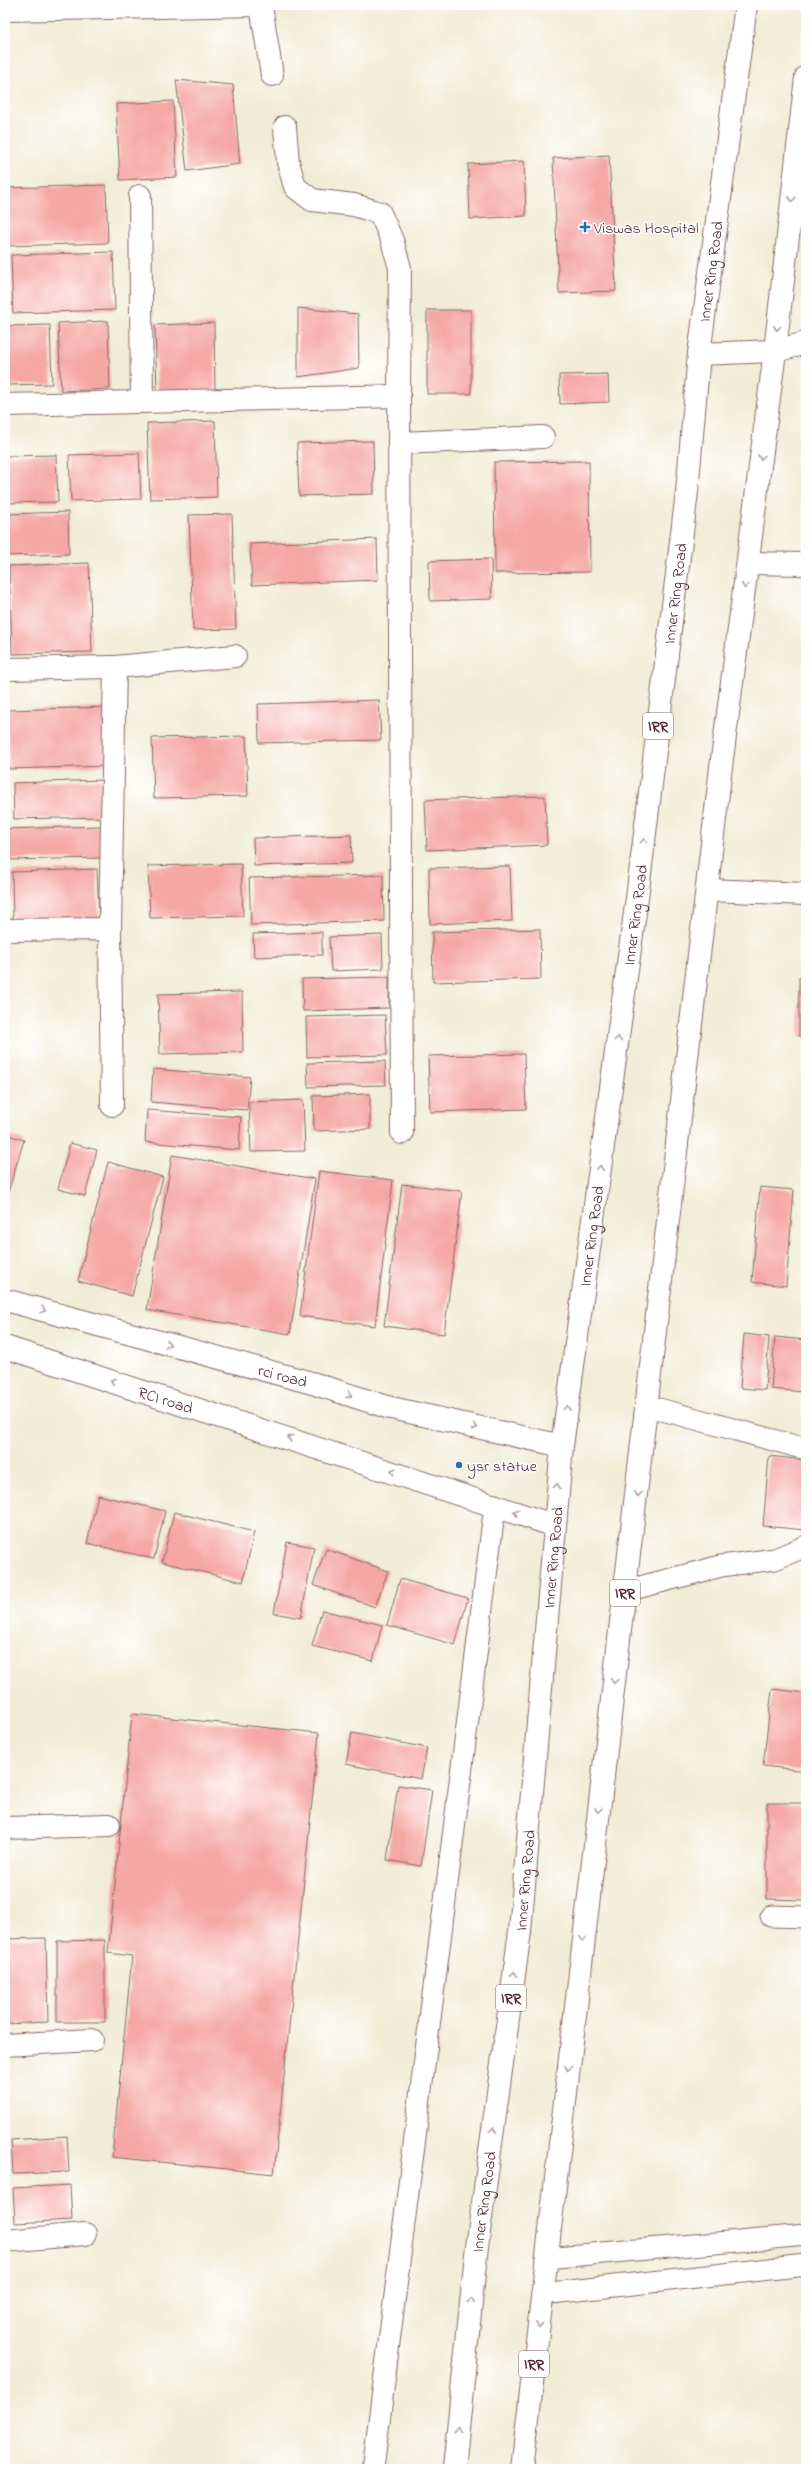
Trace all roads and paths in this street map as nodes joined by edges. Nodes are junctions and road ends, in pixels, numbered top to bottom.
1 (746, 5) edge
2 (261, 6) edge
3 (5, 10) edge
4 (272, 75) dead end
5 (806, 77) edge
6 (285, 127) dead end
7 (140, 196) dead end
8 (806, 344) edge
9 (775, 351) junction
10 (699, 354) junction
11 (399, 396) junction
12 (142, 402) junction
13 (5, 405) edge
14 (543, 437) dead end
15 (399, 443) junction
16 (748, 563) junction
17 (806, 564) edge
18 (235, 656) dead end
19 (115, 667) junction
20 (5, 669) edge
21 (707, 890) junction
22 (806, 894) edge
23 (5, 930) edge
24 (110, 930) junction
25 (112, 1105) dead end
26 (402, 1133) dead end
27 (5, 1300) edge
28 (5, 1347) edge
29 (648, 1406) junction
30 (562, 1446) junction
31 (806, 1449) edge
32 (495, 1505) junction
33 (553, 1525) junction
34 (806, 1546) edge
35 (625, 1591) junction
36 (108, 1825) dead end
37 (5, 1828) edge
38 (771, 1916) dead end
39 (806, 1917) edge
40 (92, 2040) dead end
41 (5, 2045) edge
42 (85, 2234) dead end
43 (806, 2235) edge
44 (5, 2242) edge
45 (546, 2258) junction
46 (806, 2265) edge
47 (542, 2294) junction
48 (373, 2469) edge
49 (454, 2469) edge
50 (522, 2469) edge

1 - 10 main road, Inner Ring Road / IRR
2 - 3 main road
2 - 4 main road
5 -> 9 main road, IRR
6 - 11 main road
7 - 12 main road
8 - 9 main road
9 - 10 main road
9 -> 16 main road, IRR
30 -> 10 main road, Inner Ring Road / IRR
11 - 12 main road
11 - 15 main road
12 - 13 main road
14 - 15 main road
15 - 26 main road
16 - 17 main road
16 -> 21 main road, IRR
18 - 19 main road
19 - 20 main road
19 - 24 main road
21 - 22 main road
21 - 29 main road, IRR
23 - 24 main road
24 - 25 main road
27 -> 30 main road, rci road
32 -> 28 main road, RCI road
29 - 31 lane
29 -> 35 main road, IRR
33 -> 30 main road, Inner Ring Road / IRR
33 -> 32 main road
32 - 48 lane
49 -> 33 main road, Inner Ring Road / IRR
34 - 35 lane
35 -> 45 main road, IRR
36 - 37 main road
38 - 39 lane
40 - 41 main road
42 - 44 main road
43 - 45 lane
45 - 47 main road, IRR
46 - 47 lane
47 -> 50 main road, IRR

